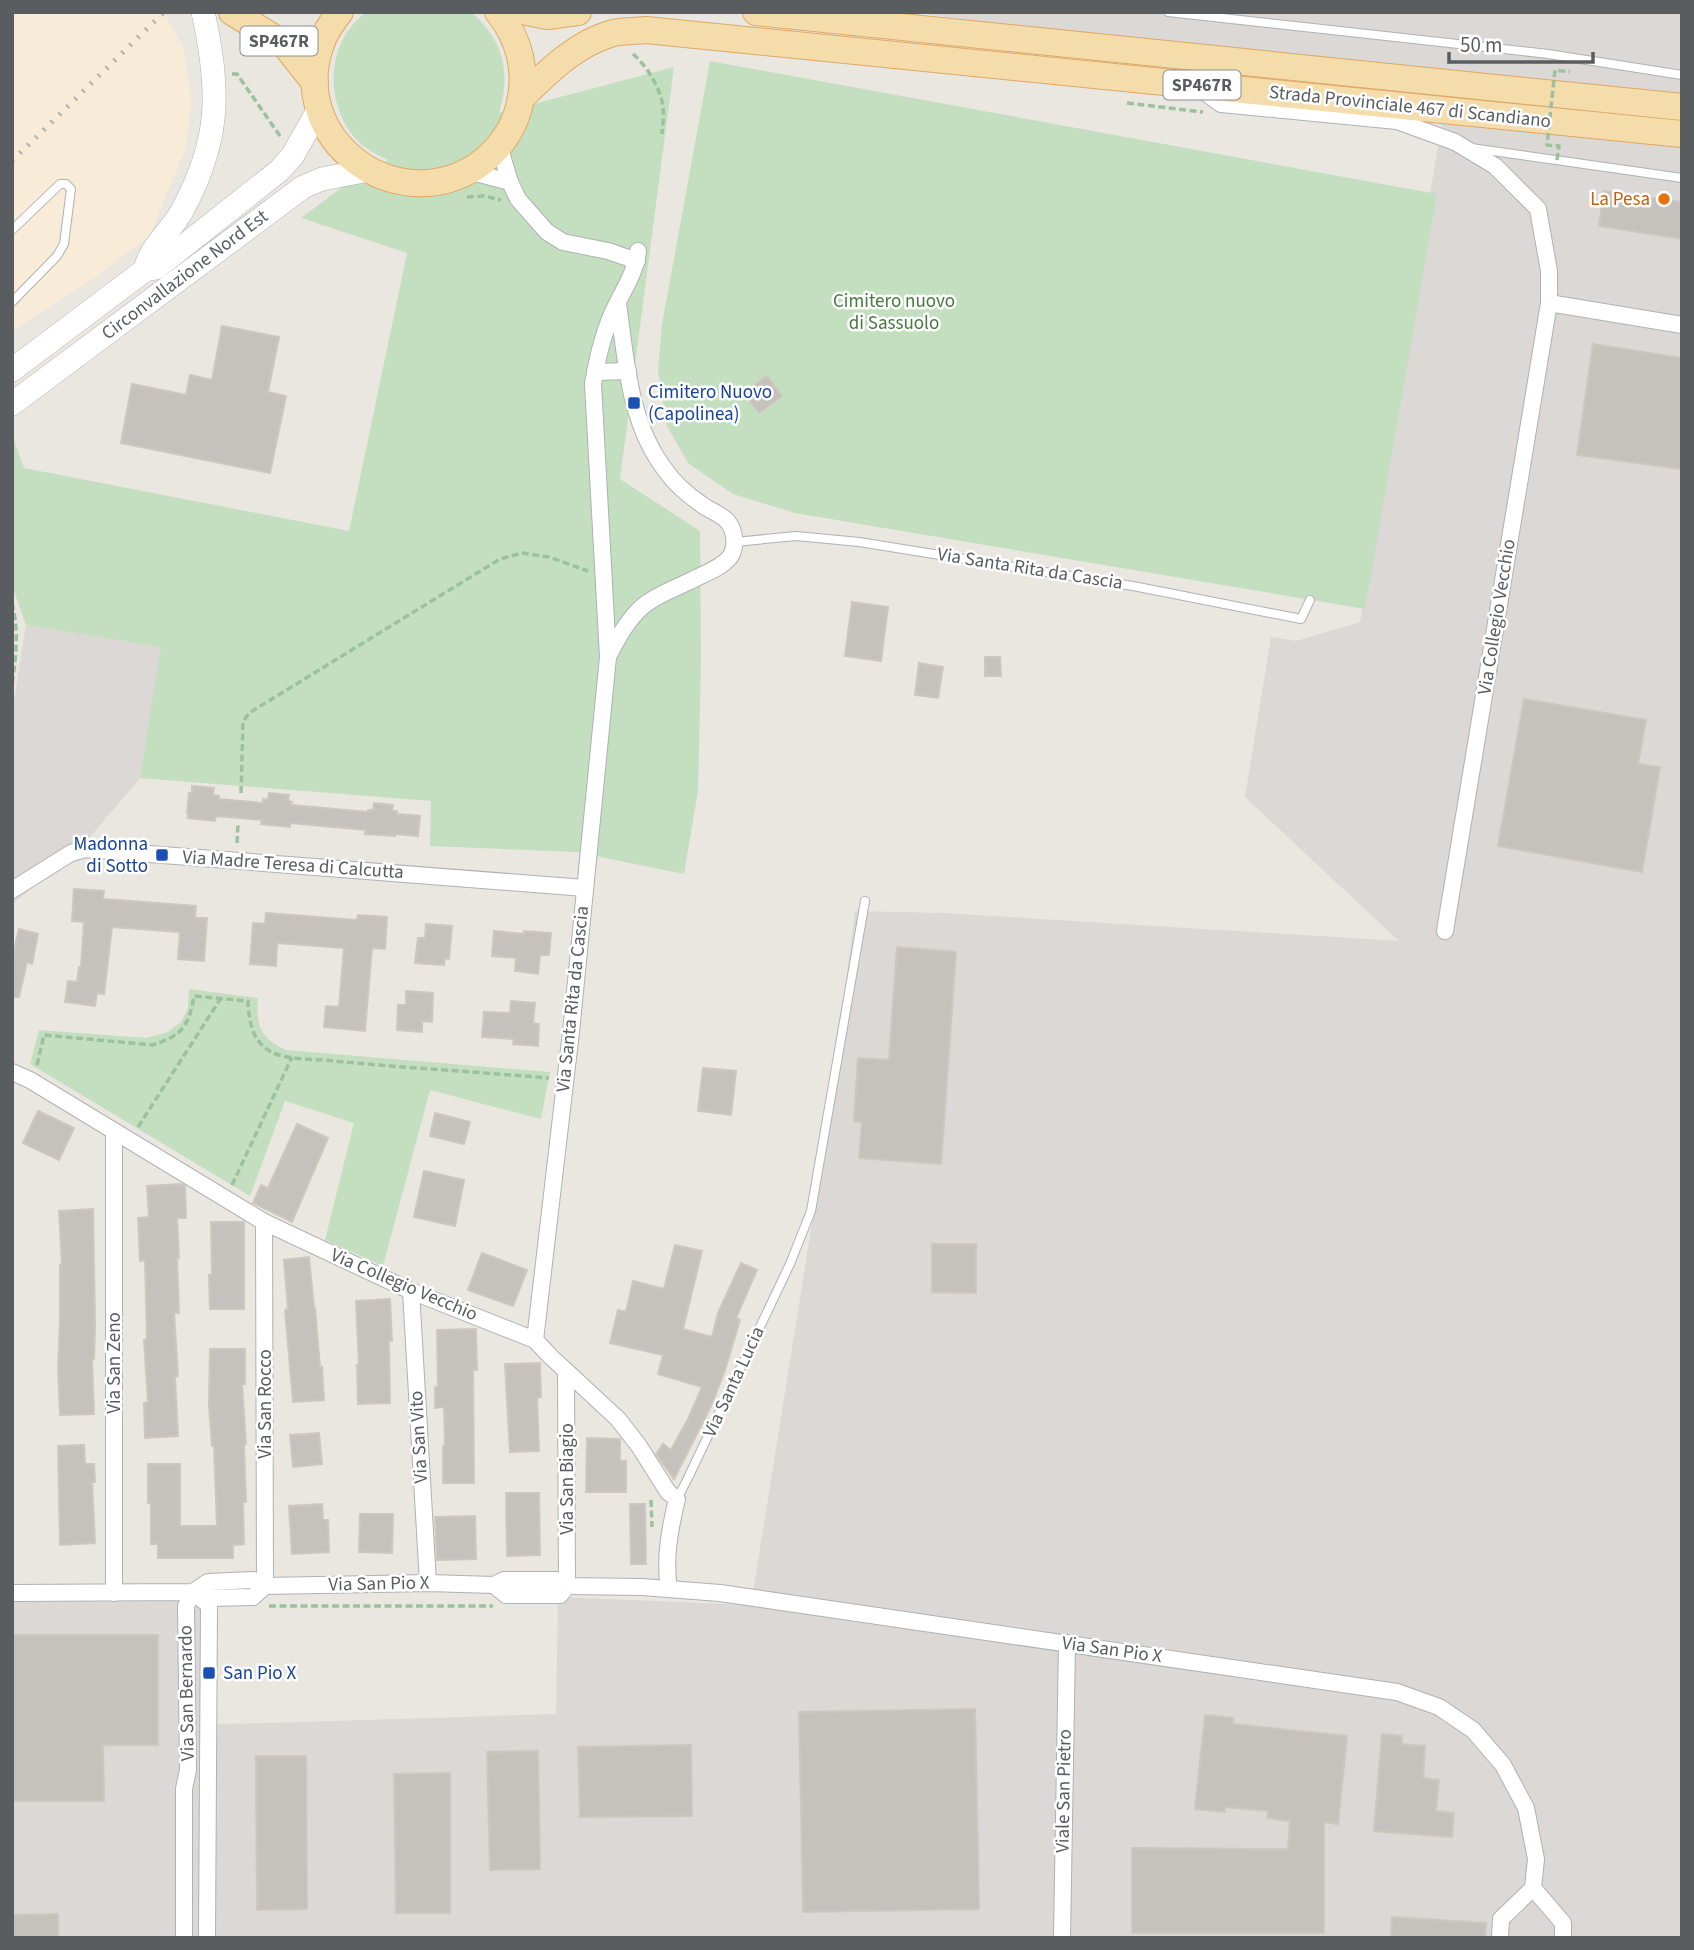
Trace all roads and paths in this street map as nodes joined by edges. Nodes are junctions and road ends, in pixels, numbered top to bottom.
1 (204, 12) edge
2 (232, 12) edge
3 (340, 12) edge
4 (498, 12) edge
5 (527, 12) edge
6 (578, 12) edge
7 (756, 12) edge
8 (1168, 12) edge
9 (815, 15) edge
10 (630, 53) dead end
11 (1570, 72) dead end
12 (1682, 75) edge
13 (315, 83) junction
14 (1194, 85) junction
15 (522, 97) junction
16 (1119, 101) dead end
17 (1682, 107) edge
18 (319, 109) junction
19 (1207, 113) dead end
20 (662, 134) dead end
21 (1682, 134) edge
22 (499, 146) junction
23 (1462, 146) junction
24 (1558, 160) junction
25 (369, 170) junction
26 (468, 171) junction
27 (1682, 178) edge
28 (510, 183) junction
29 (12, 230) edge
30 (145, 270) junction
31 (12, 302) edge
32 (618, 303) junction
33 (1549, 303) junction
34 (1682, 325) edge
35 (12, 370) edge
36 (628, 371) junction
37 (595, 372) junction
38 (12, 404) edge
39 (735, 542) junction
40 (593, 573) dead end
41 (1310, 600) dead end
42 (12, 603) edge
43 (608, 657) junction
44 (12, 685) edge
45 (241, 793) dead end
46 (585, 888) junction
47 (12, 890) edge
48 (865, 901) dead end
49 (1445, 931) dead end
50 (220, 998) junction
51 (292, 1057) junction
52 (12, 1072) edge
53 (565, 1079) junction
54 (30, 1080) junction
55 (135, 1132) dead end
56 (114, 1133) junction
57 (221, 1197) junction
58 (264, 1222) junction
59 (411, 1291) junction
60 (535, 1340) junction
61 (566, 1371) junction
62 (677, 1499) junction
63 (428, 1583) junction
64 (567, 1586) junction
65 (265, 1587) junction
66 (668, 1589) junction
67 (114, 1592) junction
68 (193, 1592) junction
69 (12, 1593) edge
70 (265, 1606) dead end
71 (494, 1606) dead end
72 (1067, 1643) junction
73 (1533, 1888) junction
74 (184, 1938) edge
75 (207, 1938) edge
76 (1062, 1938) edge
77 (1500, 1938) edge
78 (1563, 1938) edge

1 - 30 main road, Circonvallazione Nord Est
2 - 13 main road, SP467R
3 - 13 main road
4 - 15 main road
5 - 6 main road
7 - 9 main road, Strada Provinciale 467 di Scandiano / SP467R
8 - 12 lane
9 - 17 main road, Strada Provinciale 467 di Scandiano / SP467R
10 - 20 path
11 - 24 path, bridge
13 - 18 main road
14 - 15 main road, Strada Provinciale 467 di Scandiano / SP467R
14 - 21 main road, Strada Provinciale 467 di Scandiano / SP467R
14 - 23 street, Via Collegio Vecchio
15 - 22 main road
16 - 19 path
18 - 25 main road
18 - 30 main road, Circonvallazione Nord Est
22 - 26 main road
22 - 28 street, Via Santa Rita da Cascia
23 - 24 lane
23 - 33 street, Via Collegio Vecchio
24 - 27 lane
25 - 26 main road
25 - 38 main road, Circonvallazione Nord Est
26 - 28 street
28 - 32 street, Via Santa Rita da Cascia
29 - 31 lane
30 - 35 main road, Circonvallazione Nord Est
32 - 36 street
32 - 37 street, Via Santa Rita da Cascia
33 - 34 street
33 - 49 street, Via Collegio Vecchio
36 - 37 street
36 - 39 street
37 - 43 street, Via Santa Rita da Cascia
39 - 41 lane, Via Santa Rita da Cascia
39 - 43 street, Via Santa Rita da Cascia
40 - 45 path
42 - 44 path
43 - 46 street, Via Santa Rita da Cascia
46 - 47 street, Via Madre Teresa di Calcutta
46 - 53 street, Via Santa Rita da Cascia
48 - 62 lane, Via Santa Lucia
50 - 51 path
50 - 54 path
50 - 55 path
51 - 53 path
51 - 57 path
52 - 54 street, Via Collegio Vecchio
53 - 60 street, Via Santa Rita da Cascia
54 - 56 street, Via Collegio Vecchio
56 - 57 street, Via Collegio Vecchio
56 - 67 street, Via San Zeno
57 - 58 street, Via Collegio Vecchio
58 - 59 street, Via Collegio Vecchio
58 - 65 street, Via San Rocco
59 - 60 street, Via Collegio Vecchio
59 - 63 street, Via San Vito
60 - 61 street, Via Collegio Vecchio
61 - 62 street, Via Collegio Vecchio
61 - 64 street, Via San Biagio
62 - 66 street
63 - 64 street, Via San Pio X
63 - 65 street, Via San Pio X
64 - 66 street, Via San Pio X
65 - 68 street, Via San Pio X
66 - 72 street, Via San Pio X
67 - 68 street, Via San Pio X
67 - 69 street, Via San Pio X
68 - 74 street, Via San Bernardo
68 - 75 street, Via San Bernardo
70 - 71 path
72 - 73 street, Via San Pio X
72 - 76 street, Viale San Pietro
73 - 77 street
73 - 78 street

